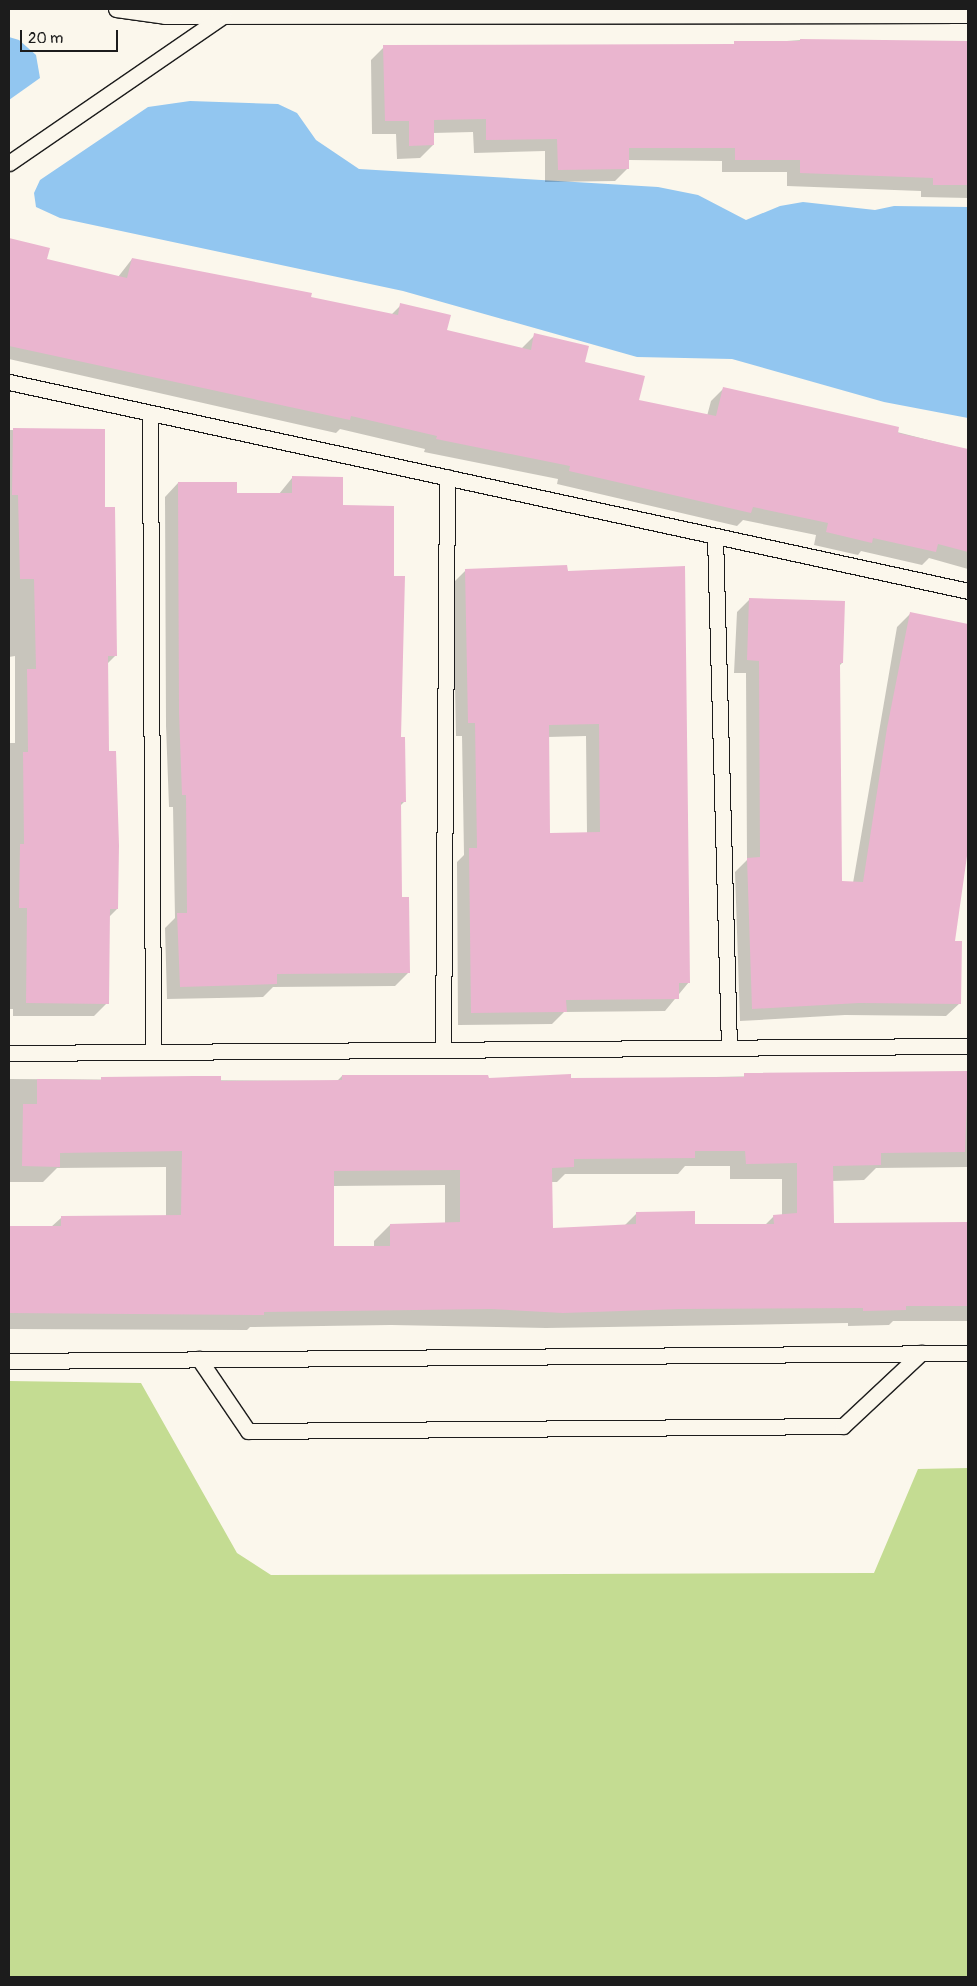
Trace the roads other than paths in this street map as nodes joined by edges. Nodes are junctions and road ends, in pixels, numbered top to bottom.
1 (116, 9) edge
2 (968, 15) edge
3 (222, 16) junction
4 (9, 163) edge
5 (9, 382) edge
6 (150, 413) junction
7 (447, 477) junction
8 (715, 536) junction
9 (968, 590) edge
10 (968, 1046) edge
11 (728, 1048) junction
12 (443, 1050) junction
13 (153, 1052) junction
14 (9, 1053) edge
15 (921, 1353) junction
16 (968, 1353) edge
17 (199, 1359) junction
18 (9, 1361) edge

1 - 3 lane
2 - 3 lane
3 - 4 lane
5 - 6 lane
6 - 7 lane
6 - 13 lane
7 - 8 lane
7 - 12 lane
8 - 9 lane
8 - 11 lane
10 - 11 lane
11 - 12 lane
12 - 13 lane
13 - 14 lane
15 - 16 lane
15 - 17 lane
15 - 17 lane
17 - 18 lane

